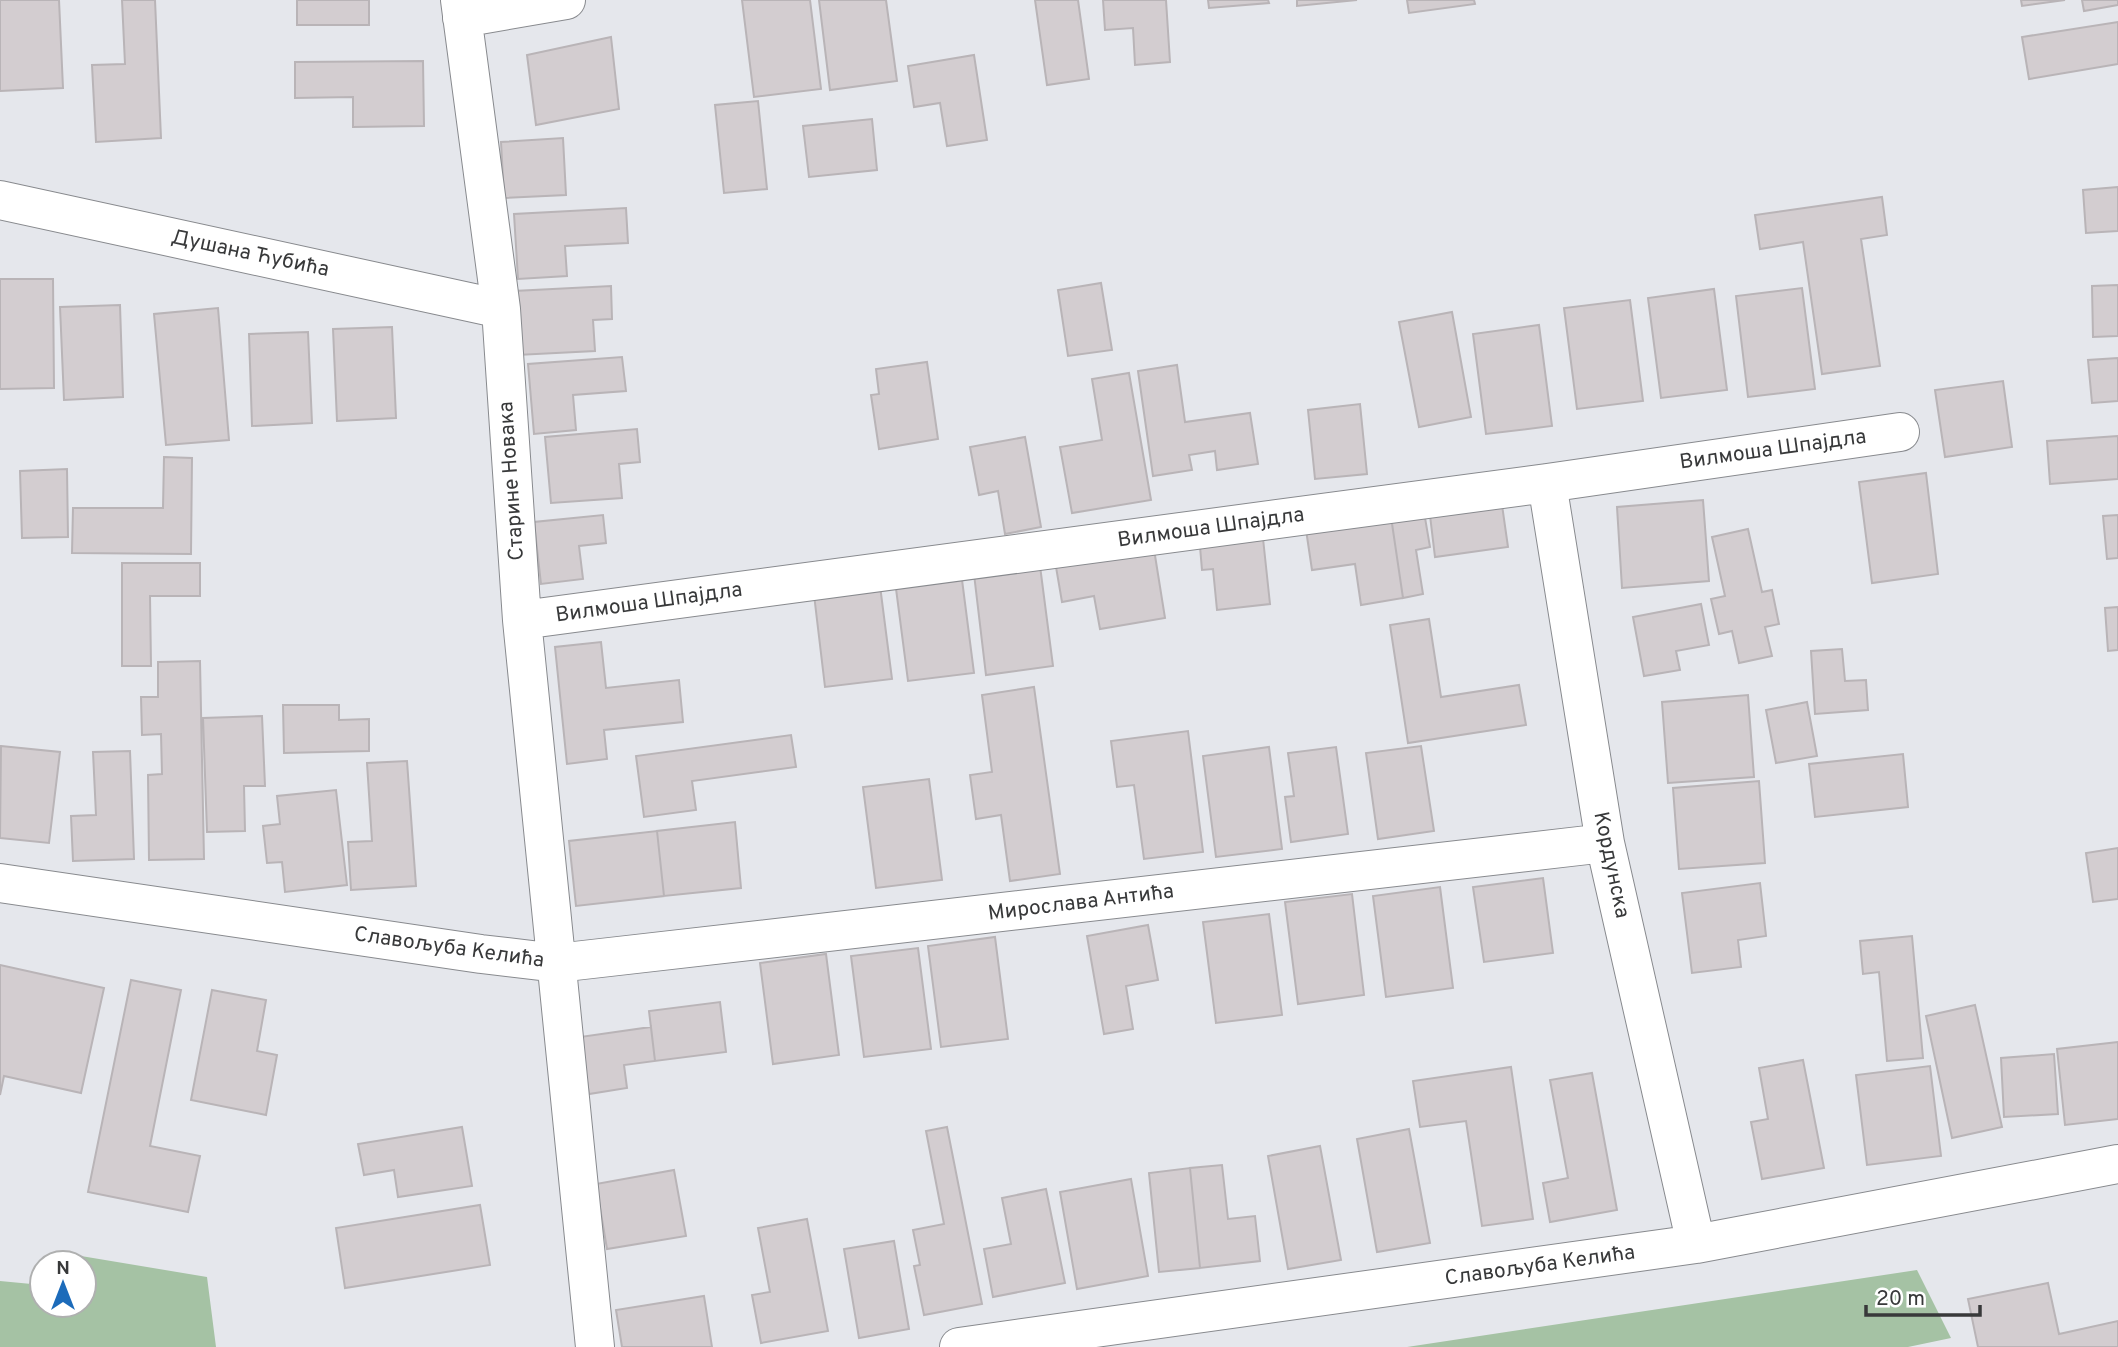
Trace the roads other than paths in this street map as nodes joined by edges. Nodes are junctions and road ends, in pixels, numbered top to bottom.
1 (566, 0) edge
2 (461, 9) edge
3 (0, 200) edge
4 (500, 309) junction
5 (1900, 432) dead end
6 (1547, 483) junction
7 (522, 620) junction
8 (1605, 843) junction
9 (0, 883) edge
10 (557, 963) junction
11 (2118, 1164) edge
12 (1696, 1244) junction
13 (596, 1347) edge
14 (959, 1347) edge

1 - 2 street
2 - 4 street, Старине Новака
3 - 4 street, Душана Ћубића
4 - 7 street, Старине Новака
5 - 6 street, Вилмоша Шпајдла
6 - 7 street, Вилмоша Шпајдла
6 - 8 street, Кордунска
7 - 10 street, Старине Новака
8 - 10 street, Мирослава Антића
8 - 12 street, Кордунска
9 - 10 street, Славољуба Келића
10 - 13 street, Славољуба Келића
11 - 12 street, Славољуба Келића
12 - 14 street, Славољуба Келића

